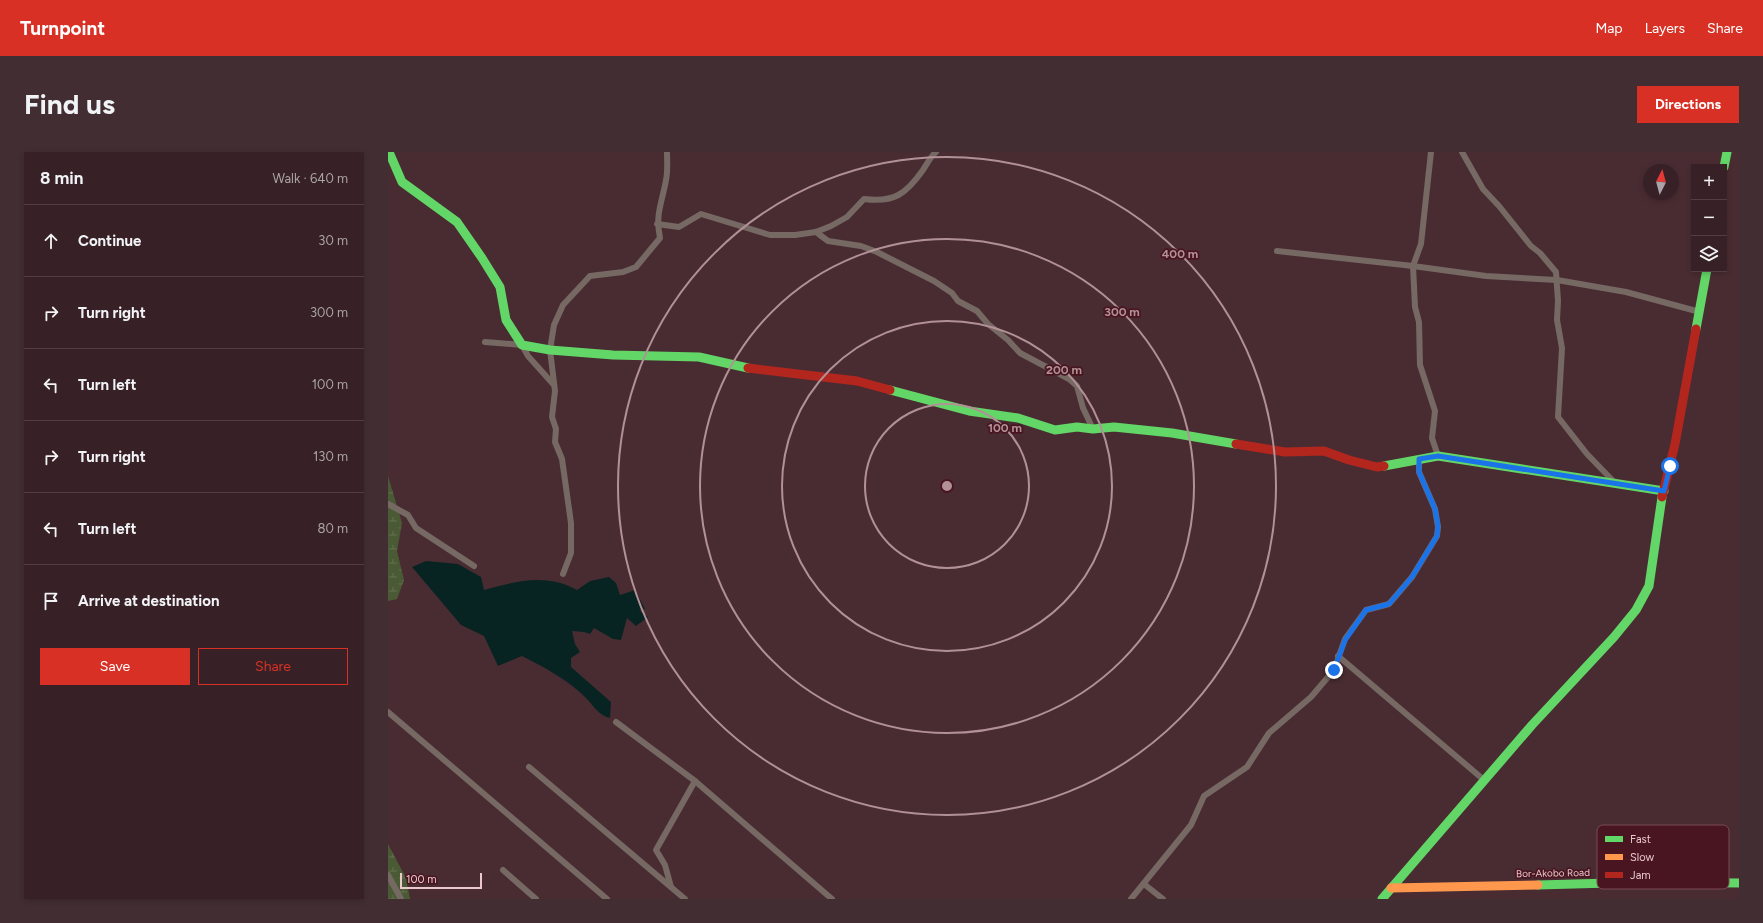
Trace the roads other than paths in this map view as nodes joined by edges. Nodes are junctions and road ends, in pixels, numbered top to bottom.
1 (389, 152) edge
2 (667, 152) edge
3 (936, 152) edge
4 (1431, 152) edge
5 (1462, 152) edge
6 (1727, 152) edge
7 (1725, 164) edge
8 (657, 224) junction
9 (816, 232) junction
10 (1277, 251) dead end
11 (1413, 266) junction
12 (1707, 272) edge
13 (1557, 280) junction
14 (1700, 312) junction
15 (485, 342) dead end
16 (522, 345) junction
17 (550, 350) junction
18 (554, 385) junction
19 (1093, 429) junction
20 (1438, 456) junction
21 (1419, 459) junction
22 (1617, 484) junction
23 (1664, 491) junction
24 (388, 504) edge
25 (474, 566) dead end
26 (563, 574) dead end
27 (1338, 656) junction
28 (388, 712) edge
29 (616, 722) dead end
30 (529, 767) dead end
31 (1484, 780) junction
32 (695, 781) junction
33 (504, 870) dead end
34 (388, 875) edge
35 (1597, 883) edge
36 (1729, 883) edge
37 (1739, 883) edge
38 (1144, 884) junction
39 (671, 887) junction
40 (1392, 888) junction
41 (401, 899) edge
42 (536, 899) edge
43 (607, 899) edge
44 (685, 899) edge
45 (832, 899) edge
46 (1132, 899) edge
47 (1163, 899) edge
48 (1382, 899) edge

1 - 16 street
2 - 8 street
3 - 9 street
4 - 11 street
5 - 13 street
6 - 7 street
8 - 9 street
8 - 17 street
9 - 19 street
10 - 11 street
11 - 13 street
11 - 20 street
12 - 14 street
13 - 14 street
13 - 22 street
14 - 23 street
15 - 16 street
16 - 17 street
16 - 18 street
17 - 18 street
17 - 19 street
18 - 26 street
19 - 21 street
20 - 21 street
20 - 22 street
21 - 27 street
22 - 23 street
23 - 31 street
24 - 25 street
27 - 31 street
27 - 38 street
28 - 43 street
29 - 32 street
30 - 39 street
31 - 40 street
32 - 39 street
32 - 45 street
33 - 42 street
34 - 41 street
35 - 40 street, Bor-Akobo Road
36 - 37 street, Bor-Akobo Road
38 - 46 street
38 - 47 street
39 - 44 street
40 - 48 street

